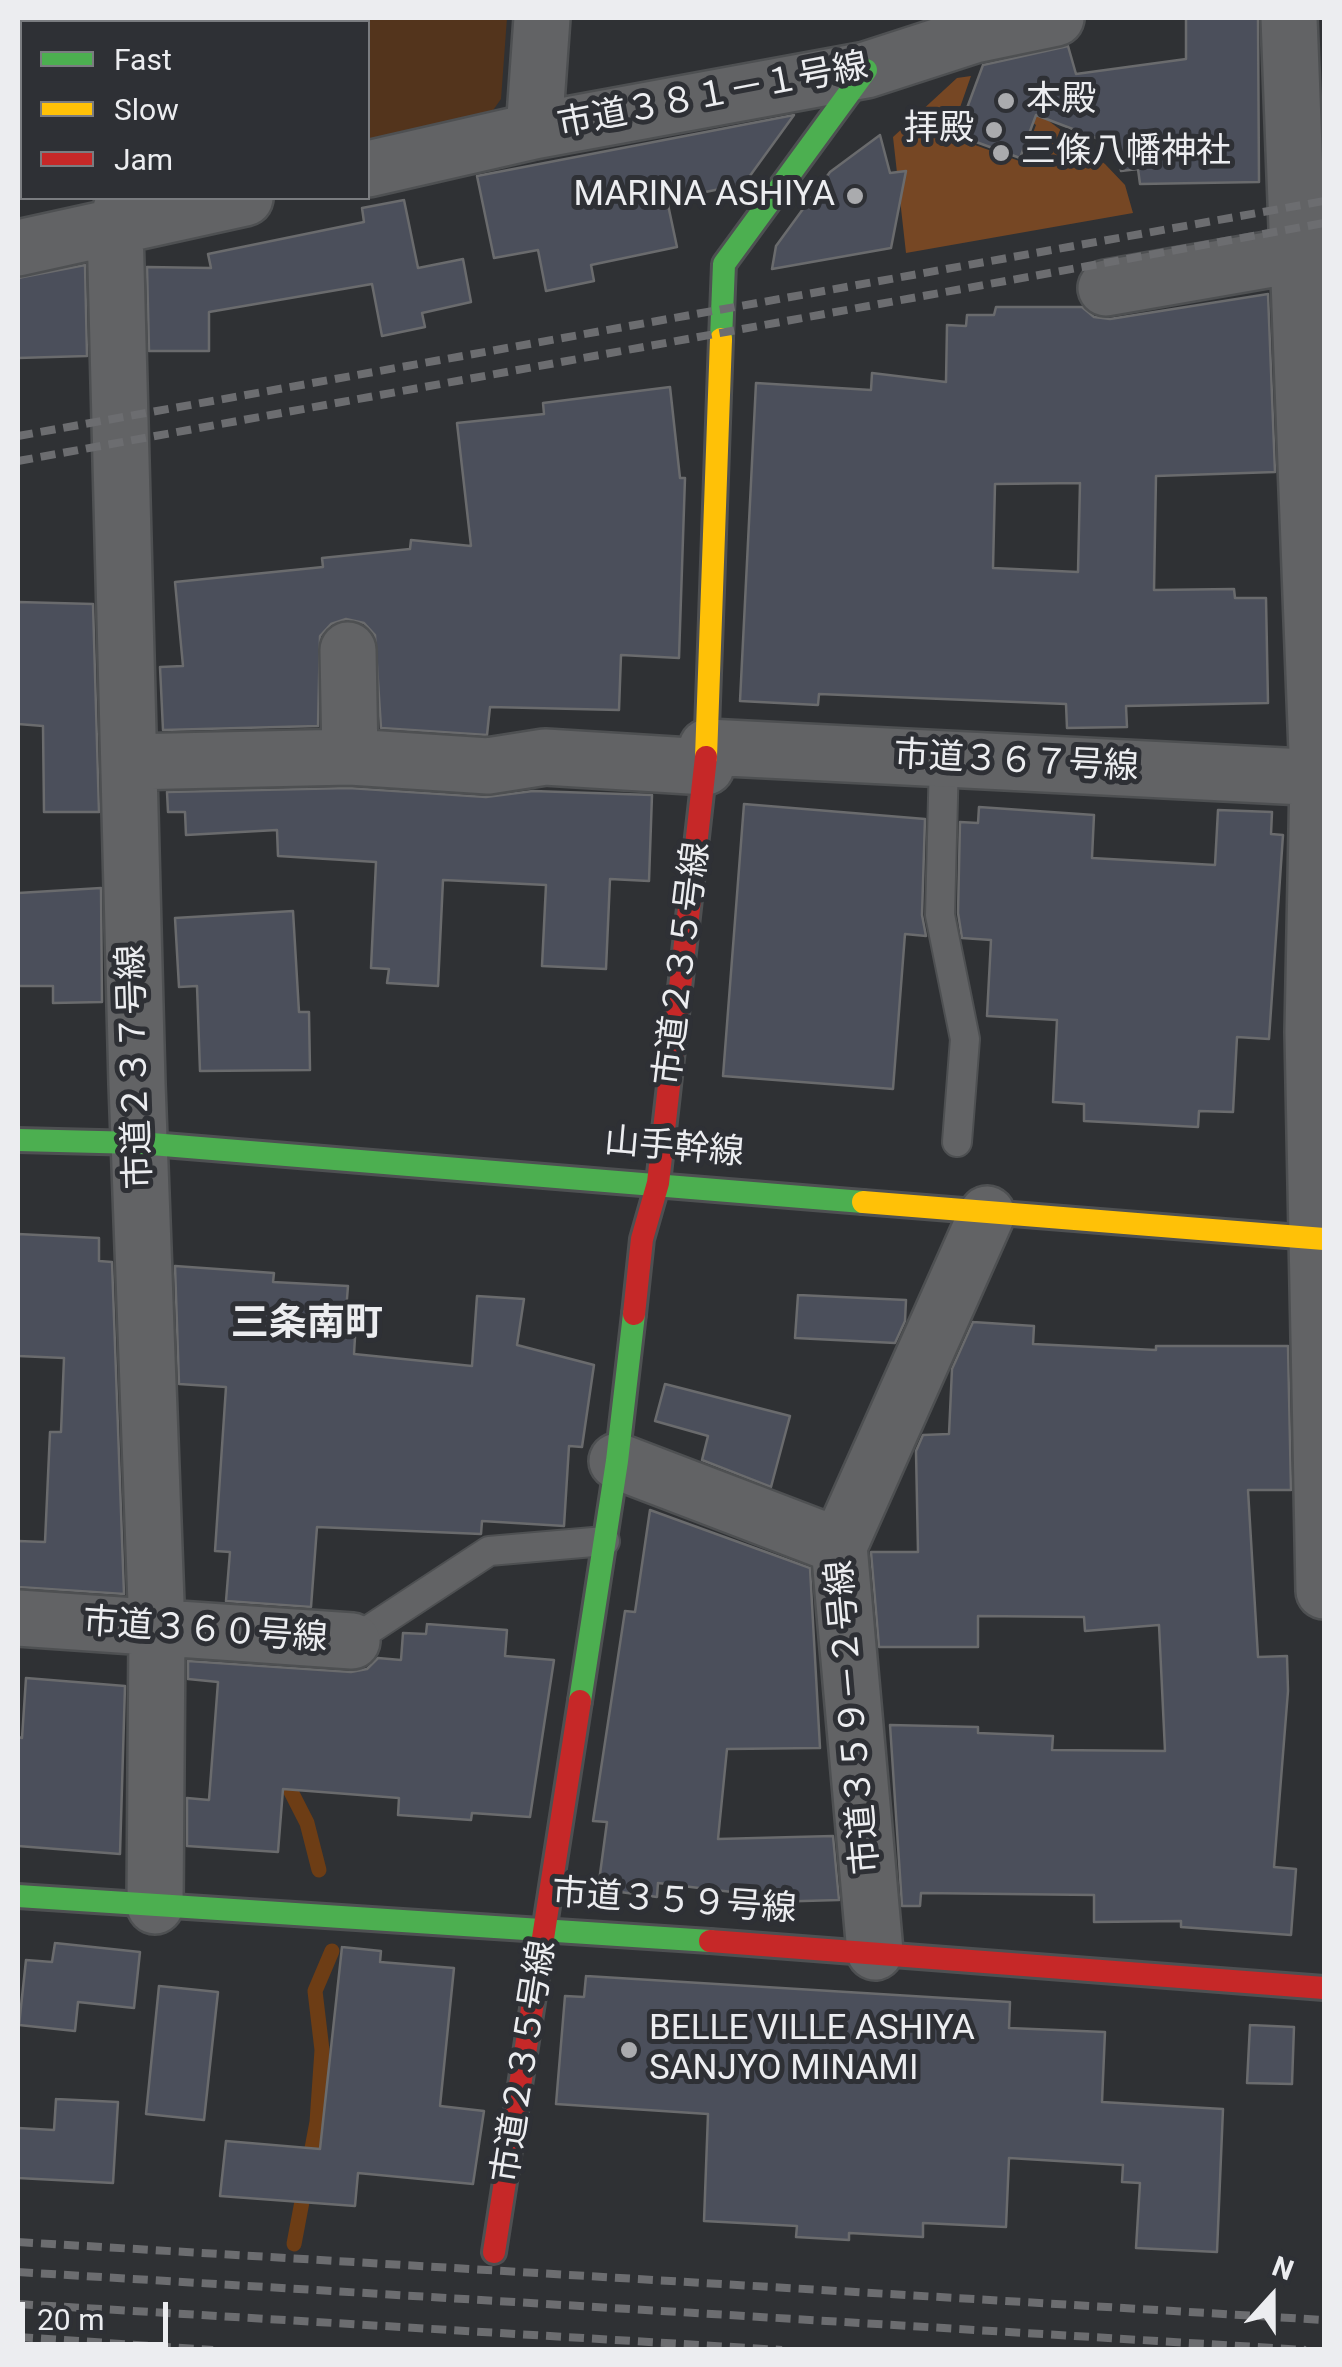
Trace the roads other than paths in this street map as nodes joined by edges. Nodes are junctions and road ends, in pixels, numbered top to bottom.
1 (542, 18) edge
2 (1056, 18) edge
3 (1289, 18) edge
4 (976, 26) edge
5 (866, 70) junction
6 (534, 131) junction
7 (370, 169) edge
8 (226, 200) edge
9 (120, 212) edge
10 (18, 248) edge
11 (1312, 252) edge
12 (1106, 288) dead end
13 (1318, 543) edge
14 (348, 650) dead end
15 (350, 757) junction
16 (706, 757) junction
17 (944, 759) junction
18 (129, 762) junction
19 (1321, 778) edge
20 (1319, 1033) edge
21 (18, 1140) edge
22 (957, 1142) dead end
23 (139, 1143) junction
24 (658, 1182) junction
25 (987, 1214) junction
26 (1322, 1238) edge
27 (617, 1461) junction
28 (605, 1541) junction
29 (840, 1546) junction
30 (1324, 1591) edge
31 (18, 1618) edge
32 (157, 1630) junction
33 (352, 1642) joint
34 (18, 1896) edge
35 (155, 1906) junction
36 (547, 1928) junction
37 (876, 1952) junction
38 (1324, 1988) edge
39 (494, 2252) dead end

1 - 6 street
2 - 4 street, 市道３８１－１号線
3 - 11 street
4 - 5 street, 市道３８１－１号線
5 - 6 street, 市道３８１－１号線
5 - 16 street, 市道２３５号線
6 - 7 street, 市道３８１－１号線
8 - 9 street
9 - 10 street
9 - 18 street, 市道２３７号線
11 - 12 street
11 - 13 street
13 - 19 street
14 - 15 street
15 - 16 street, 市道３６７号線
15 - 18 street, 市道３６７号線
16 - 17 street, 市道３６７号線
16 - 24 street, 市道２３５号線
17 - 19 street, 市道３６７号線
17 - 22 lane
18 - 23 street, 市道２３７号線
19 - 20 street
20 - 26 street
21 - 23 street, 山手幹線
23 - 24 street, 山手幹線
23 - 32 street, 市道２３７号線
24 - 25 street, 山手幹線
24 - 27 street, 市道２３５号線
25 - 26 street, 山手幹線
25 - 29 street, 市道３５９－２号線
26 - 30 street
27 - 28 street, 市道２３５号線
27 - 29 street
28 - 33 lane, 市道３６０号線
28 - 36 street, 市道２３５号線
29 - 37 street, 市道３５９－２号線
31 - 32 street, 市道３６０号線
32 - 33 street, 市道３６０号線
32 - 35 street, 市道２３７号線
34 - 35 street, 市道３５９号線
35 - 36 street, 市道３５９号線
36 - 37 street, 市道３５９号線
36 - 39 street, 市道２３５号線
37 - 38 street, 市道３５９号線

